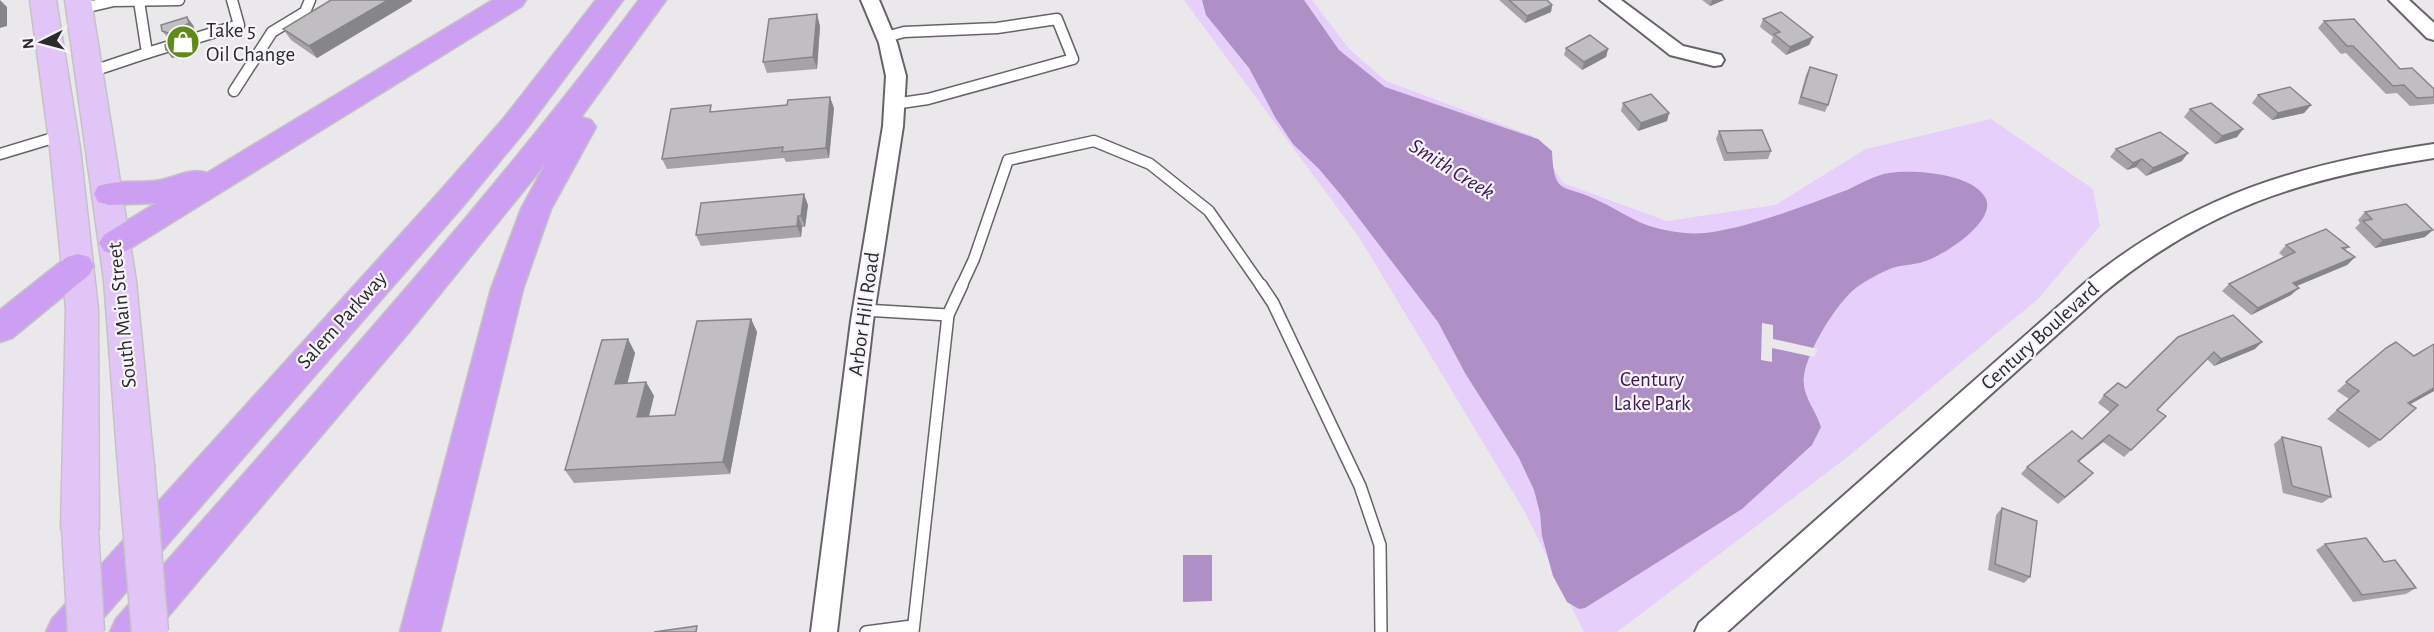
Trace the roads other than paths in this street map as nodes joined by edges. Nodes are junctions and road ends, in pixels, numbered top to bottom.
1 (43, 0) edge
2 (179, 0) edge
3 (232, 0) edge
4 (310, 0) edge
5 (513, 0) edge
6 (610, 0) edge
7 (653, 0) edge
8 (870, 0) edge
9 (1609, 0) edge
10 (2398, 0) edge
11 (139, 1) edge
12 (79, 5) edge
13 (2434, 34) edge
14 (886, 37) junction
15 (196, 38) dead end
16 (170, 46) edge
17 (147, 53) junction
18 (1713, 60) dead end
19 (90, 72) junction
20 (234, 91) dead end
21 (894, 104) junction
22 (63, 135) junction
23 (2434, 151) edge
24 (0, 154) edge
25 (245, 164) junction
26 (108, 194) junction
27 (115, 243) junction
28 (78, 266) junction
29 (864, 310) junction
30 (948, 315) junction
31 (0, 329) edge
32 (913, 629) edge
33 (66, 632) edge
34 (86, 632) edge
35 (130, 632) edge
36 (150, 632) edge
37 (420, 632) edge
38 (824, 632) edge
39 (866, 632) edge
40 (1381, 632) edge
41 (1708, 632) edge

1 - 22 main road, South Main Street
2 - 11 lane
3 - 15 lane
4 - 20 lane
5 - 25 highway
6 - 33 highway, Salem Parkway
7 - 35 highway, Salem Parkway
7 - 37 highway
8 - 14 street, Arbor Hill Road
9 - 18 street
10 - 13 street
11 - 12 lane
11 - 17 lane
12 - 19 main road, South Main Street
14 - 21 street, Arbor Hill Road
14 - 21 lane
16 - 17 lane
17 - 19 lane
19 - 26 main road, South Main Street
21 - 29 street, Arbor Hill Road
22 - 24 lane
22 - 28 main road, South Main Street
23 - 41 street, Century Boulevard
25 - 26 highway
25 - 27 highway
26 - 27 main road, South Main Street
27 - 28 main road
27 - 36 main road, South Main Street, bridge
28 - 31 highway
28 - 34 main road, South Main Street, bridge
29 - 30 lane
29 - 38 street, Arbor Hill Road
30 - 32 lane
30 - 40 lane
32 - 39 lane

